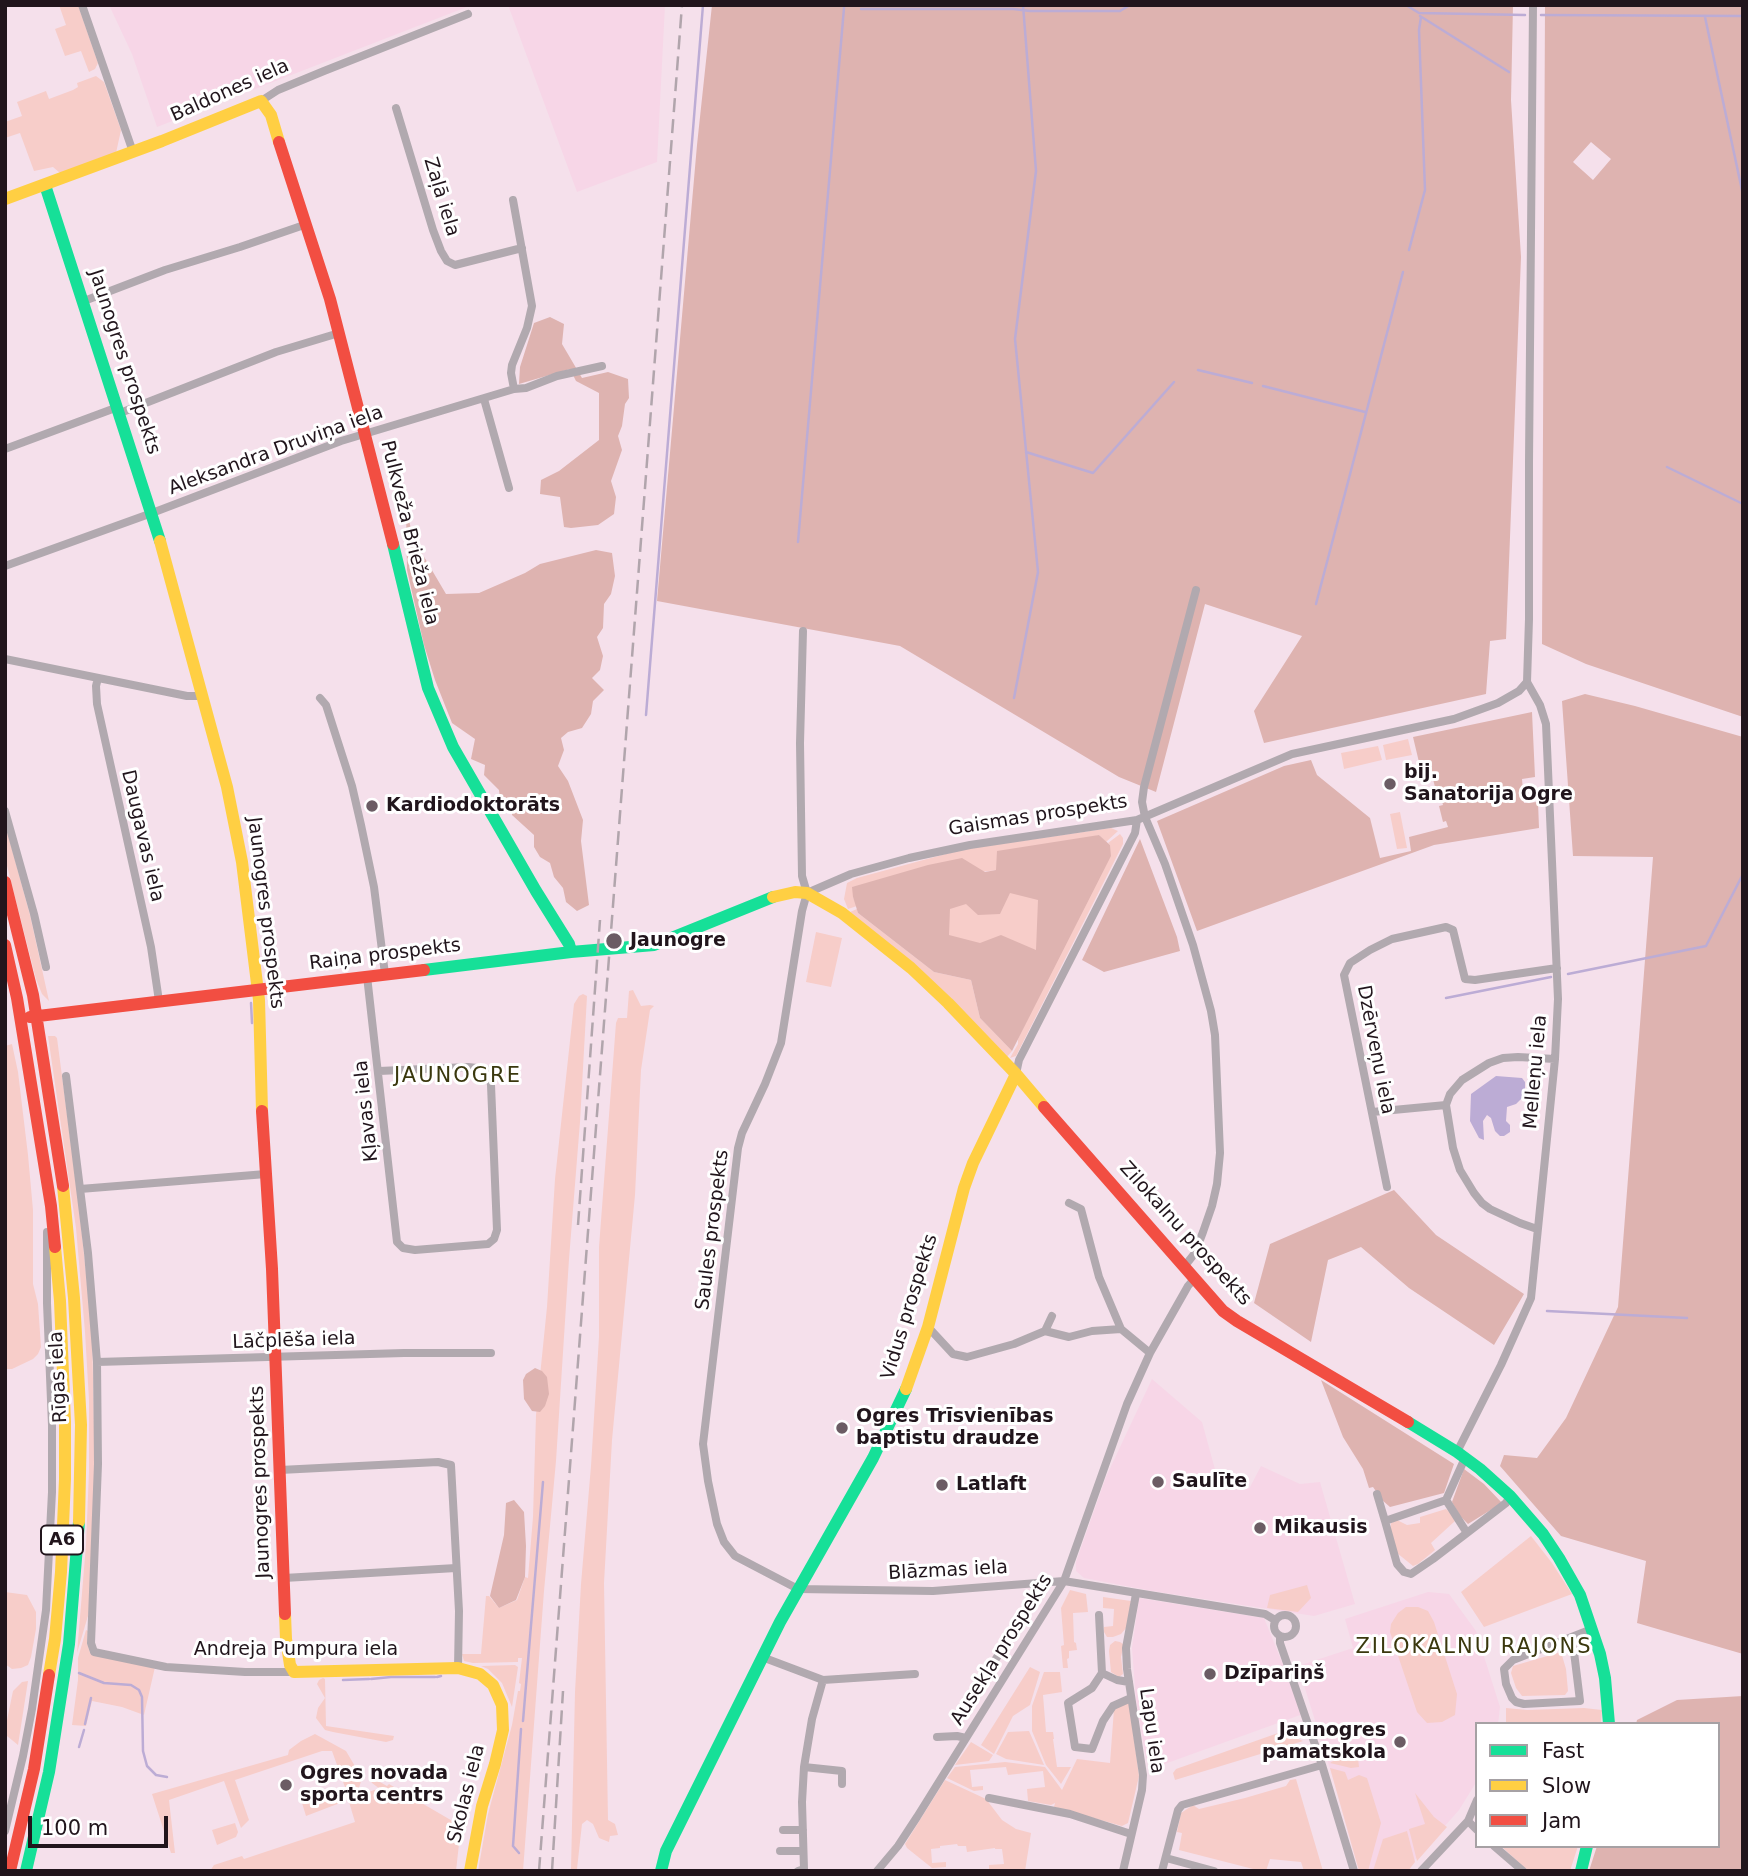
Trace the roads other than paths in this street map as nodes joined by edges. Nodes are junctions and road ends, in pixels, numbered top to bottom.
1 (82, 5) edge
2 (1533, 5) edge
3 (468, 14) dead end
4 (261, 101) junction
5 (396, 108) dead end
6 (133, 152) junction
7 (45, 185) junction
8 (5, 199) edge
9 (513, 200) dead end
10 (306, 224) junction
11 (522, 248) junction
12 (84, 301) junction
13 (339, 333) junction
14 (602, 366) dead end
15 (514, 390) junction
16 (484, 399) junction
17 (119, 410) junction
18 (365, 433) junction
19 (5, 449) edge
20 (509, 488) dead end
21 (152, 513) junction
22 (5, 566) edge
23 (1196, 590) dead end
24 (803, 631) dead end
25 (5, 659) edge
26 (98, 678) junction
27 (1527, 682) junction
28 (202, 695) junction
29 (320, 698) dead end
30 (5, 811) edge
31 (1141, 818) junction
32 (5, 882) edge
33 (807, 893) junction
34 (670, 939) joint
35 (5, 945) edge
36 (571, 952) junction
37 (46, 967) dead end
38 (1557, 968) junction
39 (385, 974) junction
40 (368, 976) junction
41 (258, 989) junction
42 (159, 1001) junction
43 (36, 1016) junction
44 (20, 1018) junction
45 (1555, 1059) junction
46 (379, 1071) junction
47 (1016, 1074) junction
48 (66, 1076) dead end
49 (1446, 1105) junction
50 (1373, 1112) junction
51 (266, 1174) junction
52 (1387, 1187) dead end
53 (80, 1189) junction
54 (49, 1191) junction
55 (64, 1191) junction
56 (1069, 1203) dead end
57 (51, 1206) junction
58 (1537, 1228) junction
59 (1184, 1267) junction
60 (1194, 1279) junction
61 (1052, 1316) dead end
62 (928, 1327) junction
63 (1121, 1329) junction
64 (1045, 1331) junction
65 (492, 1353) dead end
66 (1150, 1353) junction
67 (276, 1358) junction
68 (97, 1362) junction
69 (1461, 1455) junction
70 (280, 1470) junction
71 (1377, 1494) dead end
72 (1510, 1496) junction
73 (1446, 1500) junction
74 (1385, 1521) junction
75 (1467, 1533) junction
76 (456, 1568) junction
77 (284, 1578) junction
78 (1064, 1581) junction
79 (1045, 1582) junction
80 (797, 1589) junction
81 (1136, 1594) junction
82 (1099, 1615) dead end
83 (1275, 1620) junction
84 (1592, 1629) junction
85 (1280, 1637) junction
86 (1570, 1638) junction
87 (94, 1651) joint
88 (762, 1657) junction
89 (992, 1665) dead end
90 (458, 1668) junction
91 (294, 1672) junction
92 (1102, 1673) junction
93 (915, 1674) dead end
94 (823, 1680) junction
95 (1129, 1682) junction
96 (1130, 1698) junction
97 (1609, 1722) edge
98 (937, 1737) dead end
99 (966, 1738) junction
100 (1322, 1765) junction
101 (804, 1767) junction
102 (842, 1784) dead end
103 (989, 1798) dead end
104 (1475, 1805) edge
105 (1468, 1821) junction
106 (1475, 1828) edge
107 (783, 1830) dead end
108 (803, 1830) junction
109 (5, 1831) edge
110 (1131, 1834) junction
111 (1496, 1848) edge
112 (1587, 1848) edge
113 (780, 1851) dead end
114 (803, 1851) junction
115 (1166, 1858) junction
116 (802, 1870) edge
117 (10, 1871) edge
118 (26, 1871) edge
119 (470, 1871) edge
120 (661, 1871) edge
121 (877, 1871) edge
122 (1123, 1871) edge
123 (1162, 1871) edge
124 (1214, 1871) edge
125 (1354, 1871) edge
126 (1421, 1871) edge
127 (1523, 1871) edge
128 (1581, 1871) edge

1 - 6 street
2 - 27 street
3 - 4 street, Baldones iela
4 - 6 main road, Baldones iela
4 - 10 main road, Pulkveža Brieža iela
5 - 11 street, Zaļā iela
6 - 7 main road, Baldones iela
7 - 8 main road, Baldones iela
7 - 12 main road, Jaunogres prospekts
9 - 11 street
10 - 12 street
10 - 13 main road, Pulkveža Brieža iela
11 - 15 street
12 - 17 main road, Jaunogres prospekts
13 - 17 street
13 - 18 main road, Pulkveža Brieža iela
14 - 15 street, Aleksandra Druviņa iela
15 - 16 street, Aleksandra Druviņa iela
16 - 18 street, Aleksandra Druviņa iela
16 - 20 street
17 - 19 street
17 - 21 main road, Jaunogres prospekts
18 - 21 street, Aleksandra Druviņa iela
18 - 36 main road, Pulkveža Brieža iela
21 - 22 street, Aleksandra Druviņa iela
21 - 28 main road, Jaunogres prospekts
23 - 31 street
24 - 33 street, Saules prospekts
25 - 26 street
26 - 28 street
26 - 42 street, Daugavas iela
27 - 31 street, Gaismas prospekts
27 - 38 street, Melleņu iela
28 - 41 main road, Jaunogres prospekts
29 - 39 street
30 - 37 street
31 - 33 street, Gaismas prospekts
31 - 47 street, Vidus prospekts
31 - 59 street
32 - 43 main road, Rīgas iela / A6
33 - 34 main road, Gaismas prospekts
33 - 47 main road, Zilokalnu prospekts
33 - 80 street, Saules prospekts
34 - 36 main road, Raiņa prospekts
35 - 44 main road, Rīgas iela / A6
36 - 39 main road, Raiņa prospekts
38 - 45 street, Melleņu iela
38 - 50 street, Dzērveņu iela
39 - 40 main road, Raiņa prospekts
40 - 41 main road, Raiņa prospekts
40 - 46 street, Kļavas iela
41 - 42 main road, Raiņa prospekts
41 - 51 main road, Jaunogres prospekts
42 - 43 main road, Raiņa prospekts
43 - 44 main road, Raiņa prospekts
43 - 55 main road, Rīgas iela / A6
44 - 54 main road, Rīgas iela / A6
45 - 49 street
45 - 58 street, Melleņu iela
46 - 46 street, Kļavas iela
47 - 59 main road, Zilokalnu prospekts
47 - 62 main road, Vidus prospekts
48 - 53 street, Rīgas iela
49 - 50 street
49 - 58 street
50 - 52 street, Dzērveņu iela
51 - 53 street
51 - 67 main road, Jaunogres prospekts
53 - 68 street, Rīgas iela
54 - 55 main road
54 - 57 main road, Rīgas iela / A6
55 - 118 main road, Rīgas iela / A6
56 - 63 street
57 - 109 street
57 - 117 main road, Rīgas iela / A6
58 - 69 street, Melleņu iela
59 - 60 main road, Zilokalnu prospekts
60 - 66 street, Ausekļa prospekts
60 - 69 main road, Zilokalnu prospekts
61 - 64 street
62 - 64 street
62 - 80 main road, Vidus prospekts
63 - 64 street
63 - 66 street
65 - 67 street, Lāčplēša iela
66 - 78 street, Ausekļa prospekts
67 - 68 street, Lāčplēša iela
67 - 70 main road, Jaunogres prospekts
68 - 87 street, Rīgas iela
69 - 72 main road, Zilokalnu prospekts
69 - 73 street, Melleņu iela
70 - 76 street
70 - 77 main road, Jaunogres prospekts
71 - 74 street
72 - 75 street
72 - 84 main road, Zilokalnu prospekts
73 - 74 street
73 - 75 street
74 - 75 street
76 - 77 street
76 - 90 street
77 - 91 main road, Jaunogres prospekts
78 - 79 street, Blāzmas iela
78 - 81 street, Blāzmas iela
78 - 99 street, Ausekļa prospekts
79 - 80 street, Blāzmas iela
79 - 89 street
80 - 88 main road, Vidus prospekts
81 - 83 street, Blāzmas iela
81 - 95 street, Lapu iela
82 - 92 street
83 - 85 street
83 - 85 street
84 - 86 street
84 - 97 main road, Zilokalnu prospekts
85 - 100 street
86 - 86 street
87 - 91 street, Andreja Pumpura iela
88 - 94 street
88 - 120 main road, Vidus prospekts
90 - 91 main road, Andreja Pumpura iela
90 - 119 main road, Skolas iela
92 - 95 street
92 - 96 street
93 - 94 street
94 - 101 street
95 - 96 street, Lapu iela
96 - 110 street, Lapu iela
98 - 99 street
99 - 121 street, Ausekļa prospekts
100 - 115 street
100 - 125 street
101 - 102 street
101 - 108 street
103 - 110 street
104 - 105 street
105 - 106 street
105 - 126 street
107 - 108 street
108 - 114 street
110 - 122 street, Lapu iela
111 - 127 street
112 - 128 main road
113 - 114 street
114 - 116 street
115 - 123 street
115 - 124 street

